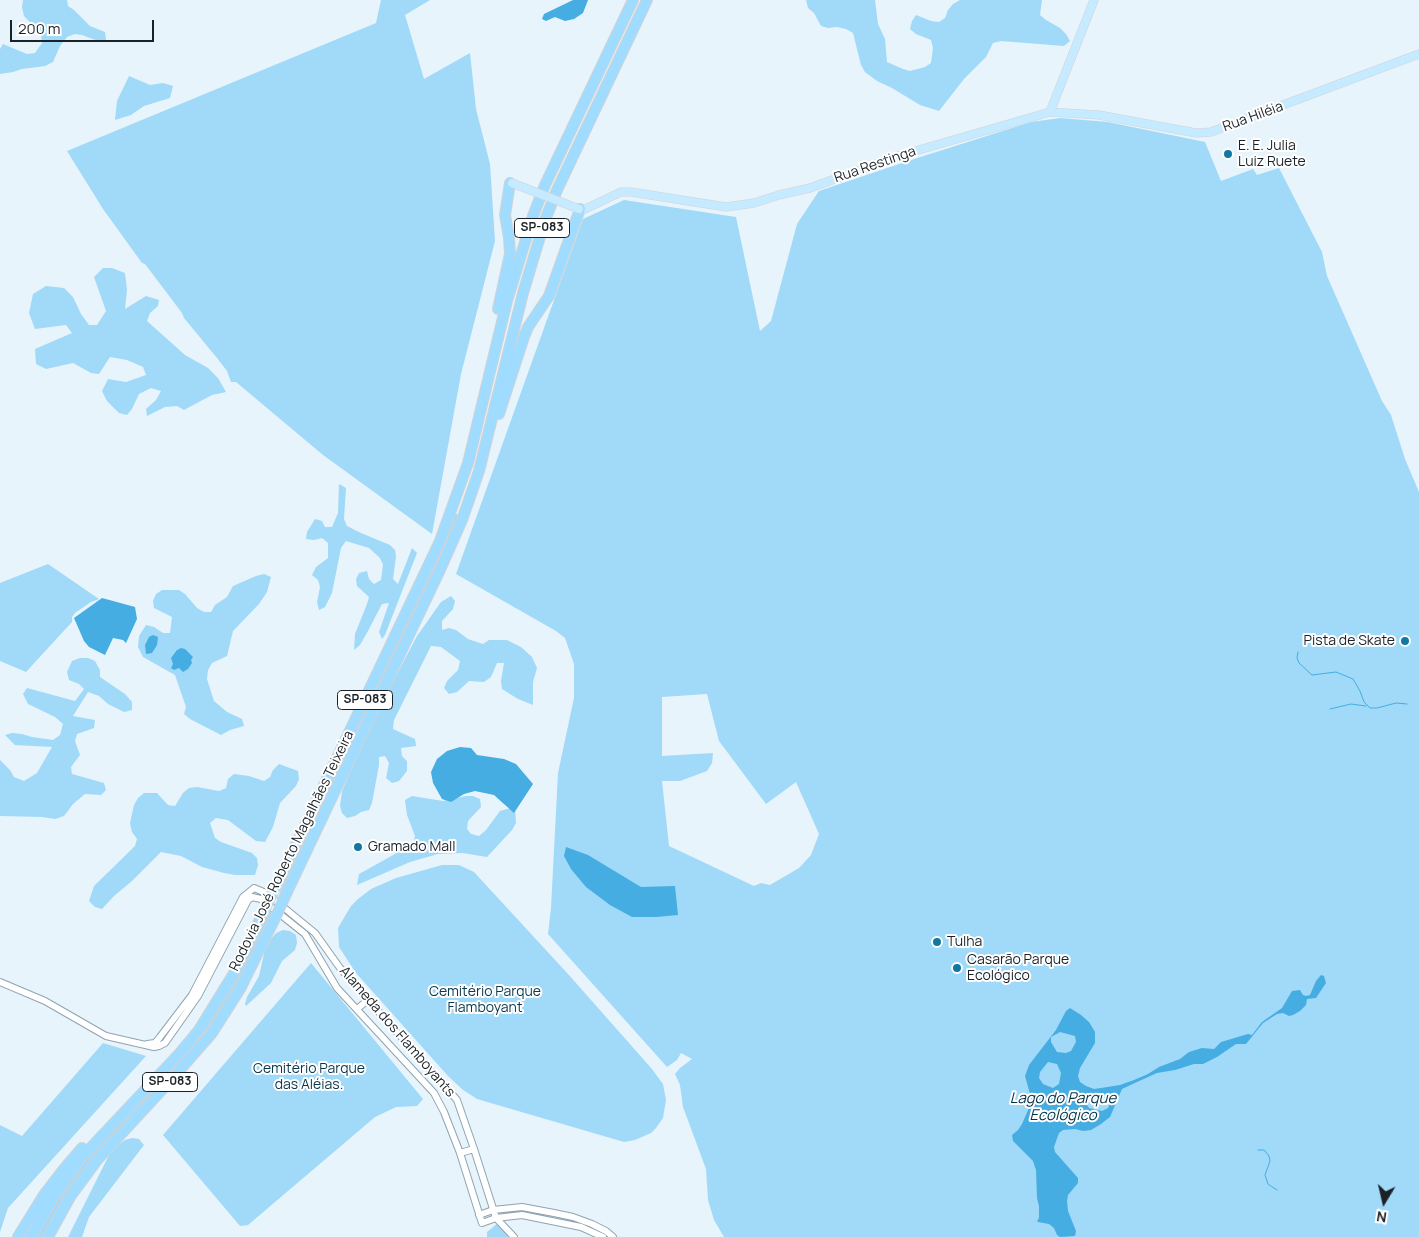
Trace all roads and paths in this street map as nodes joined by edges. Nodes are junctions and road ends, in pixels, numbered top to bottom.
1 (633, 0) edge
2 (647, 0) edge
3 (1094, 0) edge
4 (1419, 54) edge
5 (1056, 100) junction
6 (1050, 112) junction
7 (1065, 112) junction
8 (1080, 114) joint
9 (511, 183) joint
10 (579, 209) junction
11 (482, 405) junction
12 (479, 472) junction
13 (234, 919) junction
14 (0, 982) edge
15 (368, 1000) junction
16 (357, 1009) junction
17 (164, 1070) junction
18 (115, 1140) junction
19 (474, 1148) junction
20 (460, 1153) junction
21 (493, 1210) junction
22 (479, 1215) junction
23 (496, 1218) junction
24 (18, 1237) edge
25 (31, 1237) edge
26 (48, 1237) edge
27 (56, 1237) edge
28 (514, 1237) edge
29 (603, 1237) edge
30 (613, 1237) edge

1 - 11 highway, Rodovia José Roberto Magalhães Teixeira / SP-083
2 - 12 highway, Rodovia José Roberto Magalhães Teixeira / SP-083
3 - 5 main road
4 - 8 main road, Rua Hiléia
5 - 6 main road
5 - 7 main road
6 - 7 main road, Rua Restinga
6 - 10 main road, Rua Restinga
7 - 8 main road, Rua Restinga
9 - 10 main road, bridge
9 - 11 highway
10 - 12 highway
11 - 17 highway, Rodovia José Roberto Magalhães Teixeira / SP-083, bridge
12 - 18 highway, Rodovia José Roberto Magalhães Teixeira / SP-083, bridge
13 - 14 street
13 - 15 street, Alameda dos Flamboyants
13 - 16 street, Alameda dos Flamboyants
15 - 16 street
15 - 19 street, Alameda dos Flamboyants
16 - 20 street, Alameda dos Flamboyants
17 - 24 highway
17 - 25 highway, Rodovia José Roberto Magalhães Teixeira / SP-083
18 - 26 highway, Rodovia José Roberto Magalhães Teixeira / SP-083
18 - 27 highway
19 - 20 street
19 - 21 street, Alameda dos Flamboyants
20 - 22 street, Alameda dos Flamboyants
21 - 22 street
21 - 23 street, Alameda dos Flamboyants
21 - 30 street
22 - 23 street, Alameda dos Flamboyants
23 - 28 street
23 - 29 street

